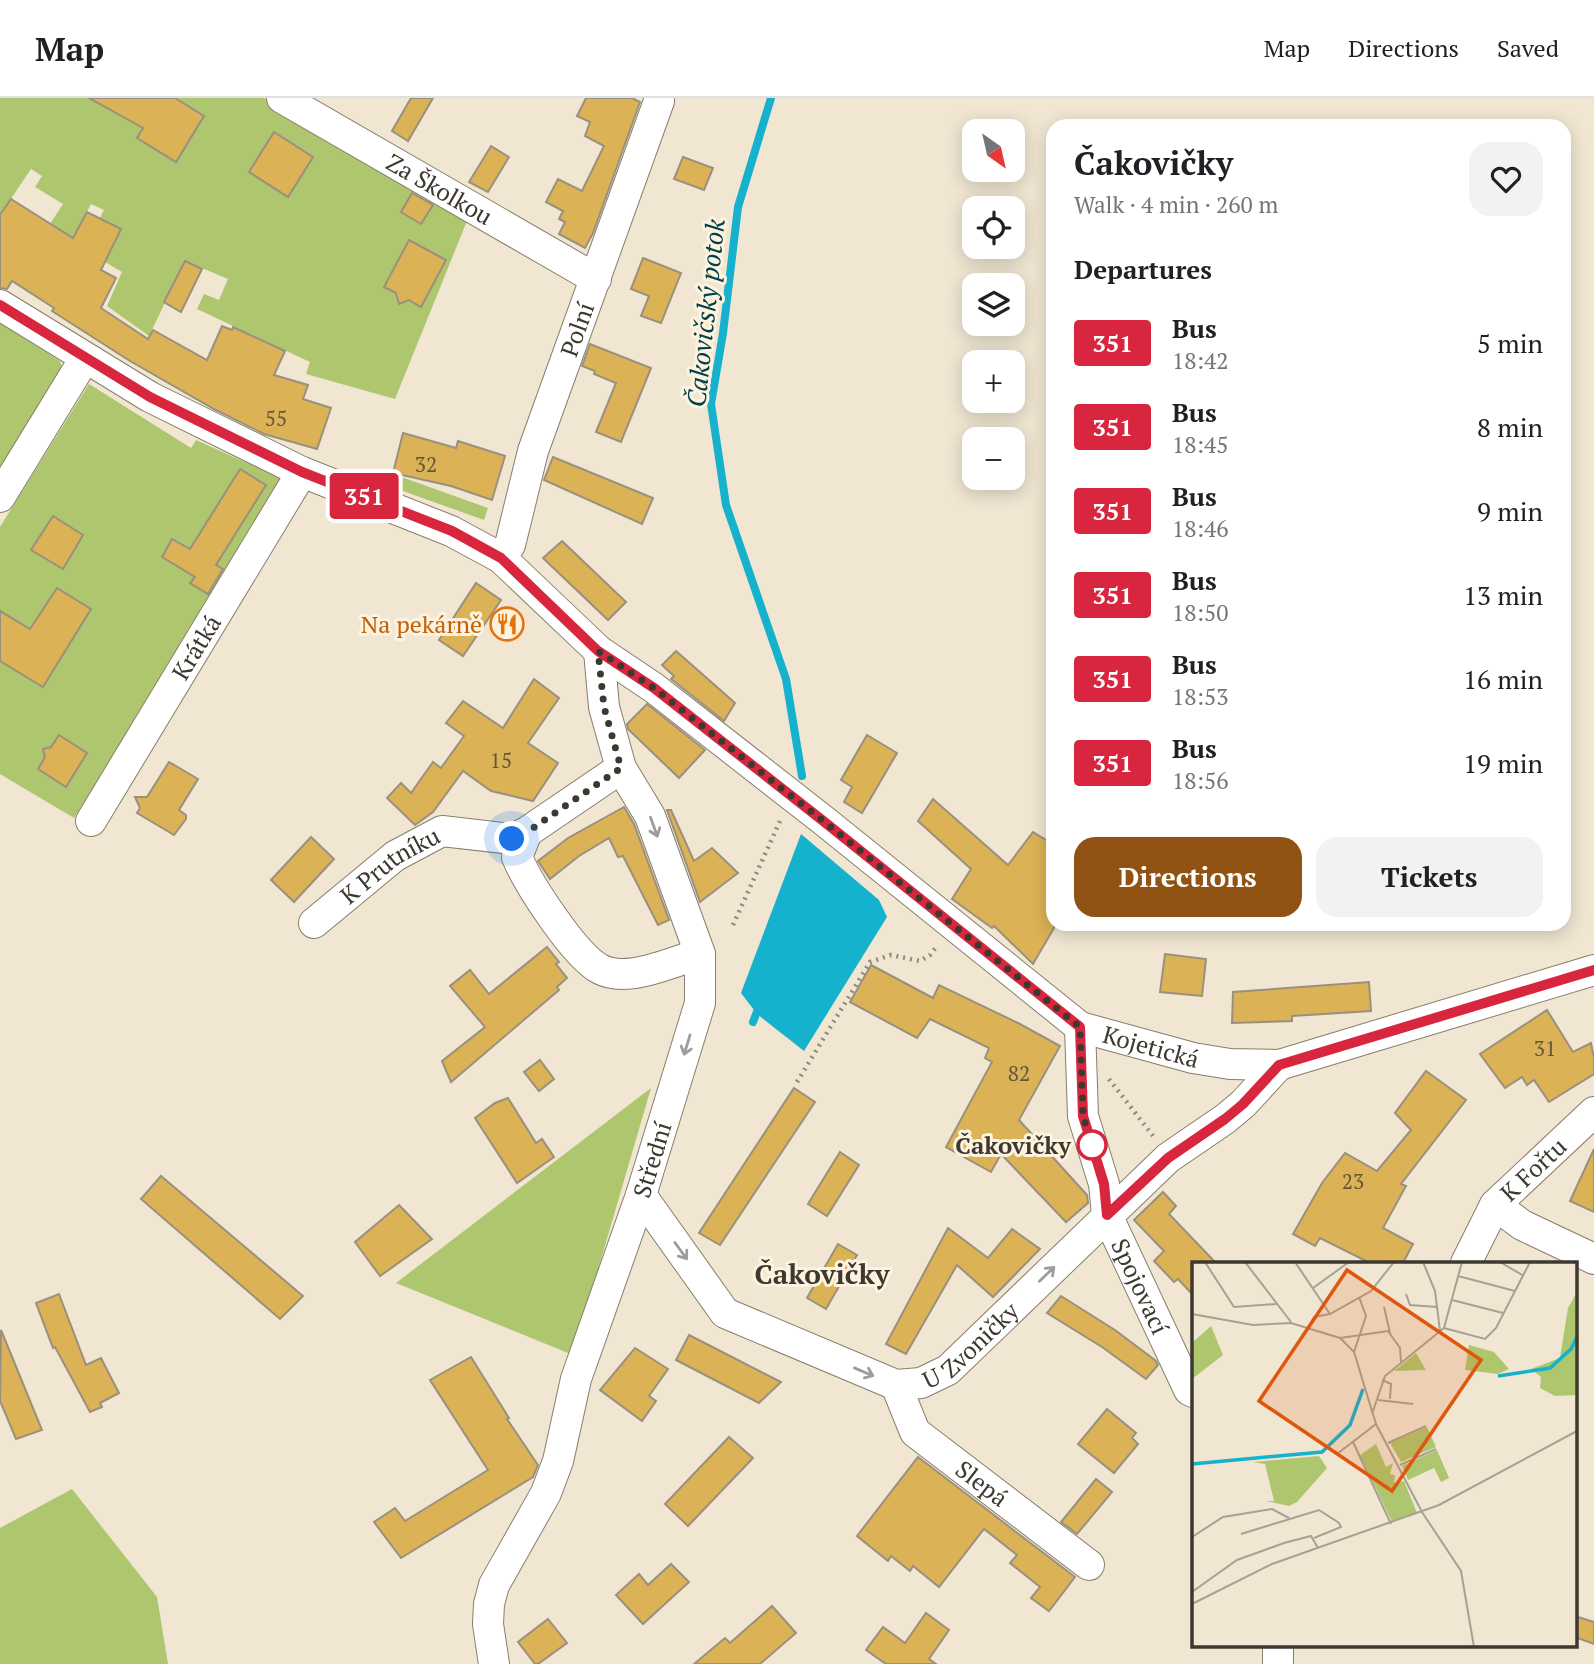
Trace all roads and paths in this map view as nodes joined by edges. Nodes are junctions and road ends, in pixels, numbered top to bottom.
1 (282, 98) edge
2 (659, 101) dead end
3 (596, 279) junction
4 (0, 305) edge
5 (85, 358) junction
6 (302, 472) junction
7 (0, 497) edge
8 (501, 558) junction
9 (598, 651) junction
10 (621, 768) junction
11 (791, 796) junction
12 (91, 821) dead end
13 (527, 832) junction
14 (314, 923) dead end
15 (733, 925) dead end
16 (943, 937) dead end
17 (700, 954) junction
18 (1594, 972) edge
19 (1080, 1027) junction
20 (1279, 1065) junction
21 (797, 1082) dead end
22 (1594, 1112) edge
23 (641, 1195) junction
24 (1495, 1205) junction
25 (1107, 1215) junction
26 (1594, 1259) edge
27 (1466, 1262) edge
28 (896, 1385) junction
29 (1192, 1392) edge
30 (1089, 1565) dead end
31 (1278, 1646) edge
32 (494, 1664) edge
33 (1278, 1664) edge

1 - 3 street, Za Školkou
2 - 3 street, Polní
3 - 8 street, Polní
4 - 5 street, Kojetická
5 - 6 street, Kojetická
5 - 7 street
6 - 8 street, Kojetická
6 - 12 street, Krátká
8 - 9 street, Kojetická
9 - 10 street, Střední
9 - 11 street, Kojetická
10 - 13 street, K Prutníku
10 -> 17 street, Střední
11 - 15 path
11 - 19 street, Kojetická
13 - 14 street, K Prutníku
13 - 17 street
16 - 21 path
17 -> 23 street, Střední
18 - 20 street, Kojetická
19 - 20 street, Kojetická
19 - 25 street, Spojovací
20 - 25 street, U Zvoničky
22 - 24 street, K Fořtu
23 -> 28 street, U Zvoničky
23 - 32 street, Střední
24 - 26 street, K Fořtu
24 - 27 street
28 -> 25 street, U Zvoničky
25 - 29 street, Spojovací
28 - 30 street, Slepá
31 - 33 street

